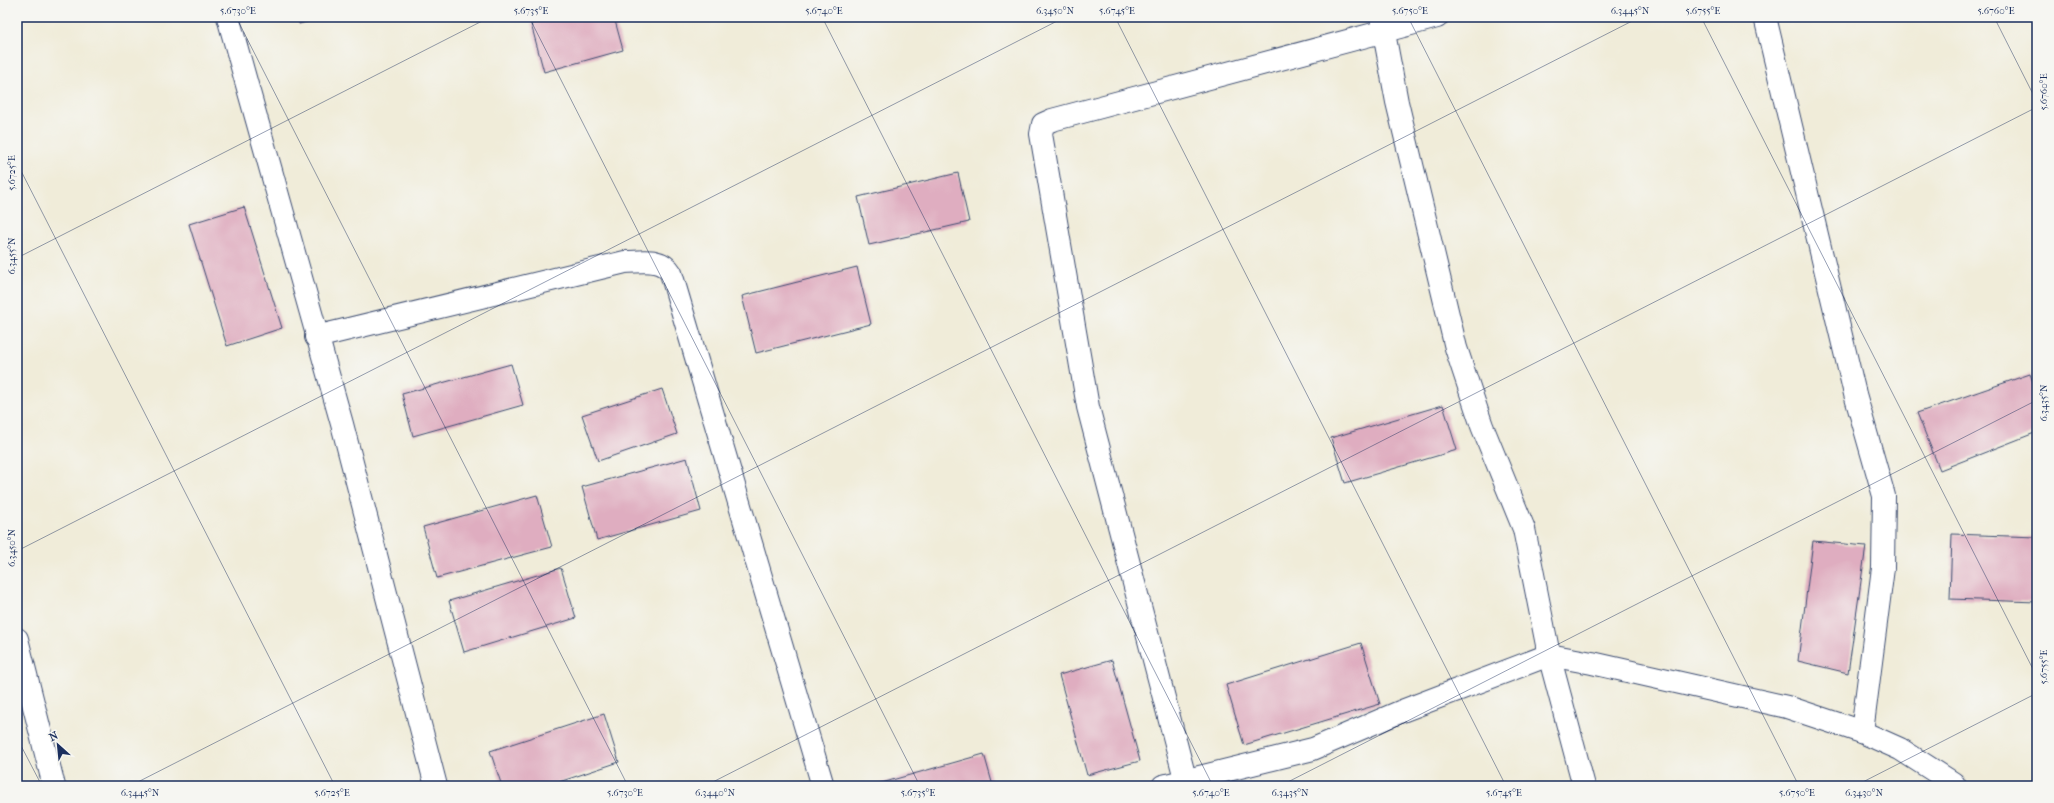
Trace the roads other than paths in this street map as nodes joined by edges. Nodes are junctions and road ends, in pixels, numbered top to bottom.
1 (228, 17) edge
2 (1437, 17) edge
3 (1765, 17) edge
4 (1383, 24) edge
5 (316, 337) junction
6 (17, 639) edge
7 (1549, 655) junction
8 (1862, 732) junction
9 (1186, 783) edge
10 (54, 786) edge
11 (436, 786) edge
12 (823, 786) edge
13 (1163, 786) edge
14 (1584, 786) edge
15 (1955, 786) edge

1 - 5 street
2 - 4 street
3 - 8 street
4 - 7 street
4 - 9 street
5 - 11 street
5 - 12 street
6 - 10 street
7 - 8 street
7 - 9 street
7 - 14 street
8 - 15 street
9 - 13 street

